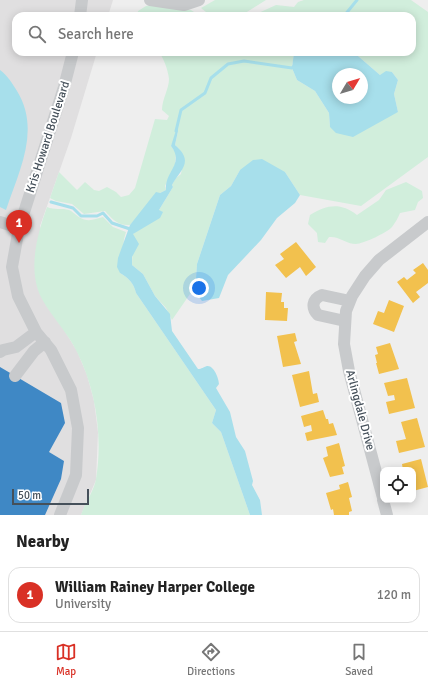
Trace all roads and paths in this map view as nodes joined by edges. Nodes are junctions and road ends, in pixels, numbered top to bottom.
1 (82, 0) edge
2 (150, 0) edge
3 (199, 0) edge
4 (80, 12) edge
5 (73, 56) edge
6 (0, 222) edge
7 (428, 222) edge
8 (19, 228) junction
9 (350, 301) junction
10 (345, 321) junction
11 (36, 332) junction
12 (45, 342) junction
13 (0, 352) edge
14 (54, 357) junction
15 (25, 361) junction
16 (15, 376) dead end
17 (380, 488) edge
18 (384, 503) edge
19 (60, 515) edge
20 (386, 515) edge

1 - 4 street
2 - 3 street
5 - 8 street, Kris Howard Boulevard
6 - 8 street
7 - 9 street, Arlingdale Drive
8 - 11 street, Kris Howard Boulevard
9 - 10 street, Arlingdale Drive
9 - 10 street
10 - 17 street, Arlingdale Drive
11 - 12 street, Kris Howard Boulevard
11 - 13 street
12 - 14 street, Kris Howard Boulevard
12 - 15 street
14 - 15 street
14 - 19 street, Kris Howard Boulevard
15 - 16 street
18 - 20 street, Arlingdale Drive

